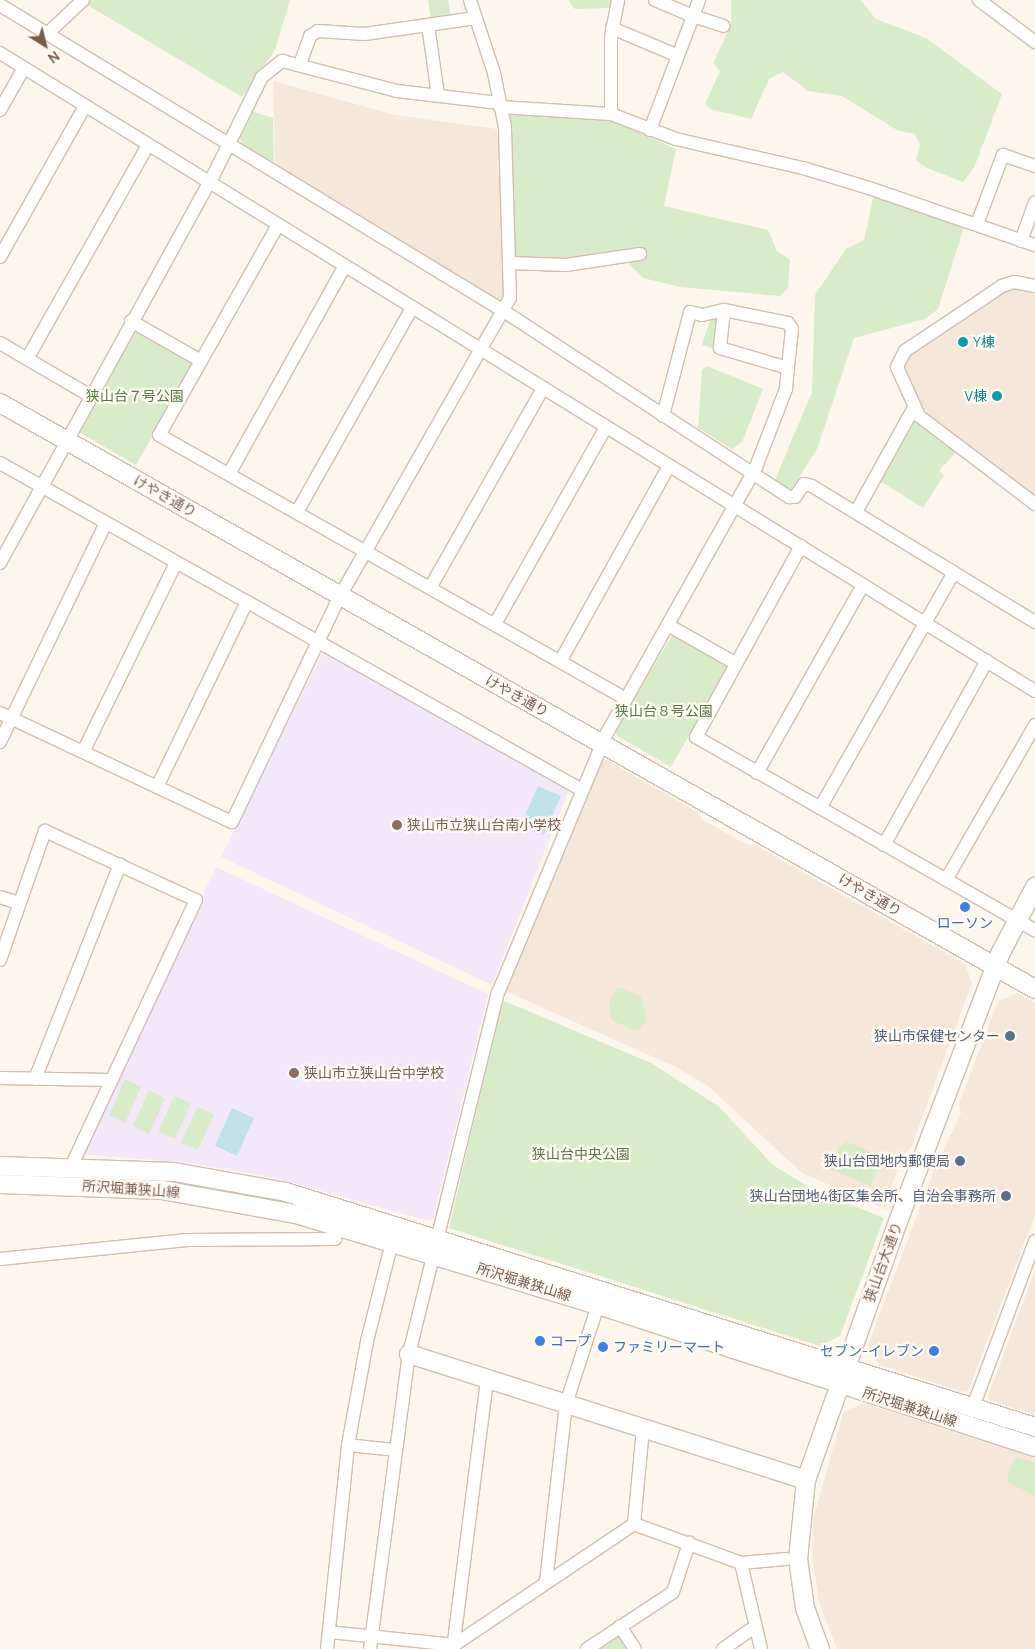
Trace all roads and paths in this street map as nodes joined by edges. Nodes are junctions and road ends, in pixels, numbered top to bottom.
1 (84, 0) edge
2 (470, 0) edge
3 (618, 0) edge
4 (655, 0) edge
5 (699, 0) edge
6 (979, 0) edge
7 (0, 5) edge
8 (693, 16) junction
9 (476, 18) junction
10 (428, 25) junction
11 (723, 26) dead end
12 (612, 28) junction
13 (48, 34) junction
14 (1035, 42) edge
15 (0, 54) edge
16 (676, 55) junction
17 (300, 64) junction
18 (24, 68) junction
19 (438, 95) junction
20 (500, 105) junction
21 (85, 106) junction
22 (0, 110) edge
23 (611, 114) junction
24 (650, 130) junction
25 (148, 145) junction
26 (229, 146) junction
27 (1035, 166) edge
28 (210, 183) junction
29 (1035, 202) edge
30 (977, 224) junction
31 (278, 225) junction
32 (4, 240) edge
33 (1021, 241) junction
34 (1035, 245) edge
35 (640, 254) dead end
36 (0, 257) edge
37 (509, 264) junction
38 (344, 266) junction
39 (1035, 286) edge
40 (412, 308) junction
41 (502, 310) junction
42 (724, 310) junction
43 (131, 321) junction
44 (0, 343) edge
45 (480, 349) junction
46 (27, 359) junction
47 (201, 361) junction
48 (788, 368) junction
49 (542, 388) junction
50 (89, 395) junction
51 (0, 402) edge
52 (913, 408) junction
53 (663, 416) junction
54 (606, 427) junction
55 (65, 440) junction
56 (0, 463) edge
57 (669, 466) junction
58 (753, 473) junction
59 (228, 474) junction
60 (39, 486) junction
61 (1035, 504) edge
62 (735, 506) junction
63 (297, 512) junction
64 (856, 512) junction
65 (106, 523) junction
66 (801, 546) junction
67 (365, 552) junction
68 (0, 563) edge
69 (176, 563) junction
70 (954, 572) junction
71 (863, 585) junction
72 (430, 588) junction
73 (340, 596) junction
74 (247, 602) junction
75 (1035, 622) edge
76 (925, 623) junction
77 (494, 624) junction
78 (668, 625) junction
79 (318, 643) junction
80 (561, 660) junction
81 (987, 661) junction
82 (735, 664) junction
83 (1035, 691) edge
84 (626, 699) junction
85 (4, 715) edge
86 (1035, 724) edge
87 (0, 742) edge
88 (602, 744) junction
89 (83, 752) junction
90 (757, 773) junction
91 (157, 787) junction
92 (582, 790) junction
93 (820, 808) junction
94 (884, 844) junction
95 (120, 864) junction
96 (946, 880) junction
97 (1035, 887) edge
98 (0, 896) edge
99 (19, 903) junction
100 (1017, 920) junction
101 (1035, 930) edge
102 (0, 960) edge
103 (995, 967) junction
104 (1035, 989) edge
105 (0, 1078) edge
106 (35, 1079) junction
107 (110, 1080) junction
108 (0, 1166) edge
109 (72, 1167) junction
110 (0, 1184) edge
111 (339, 1225) junction
112 (438, 1237) junction
113 (1035, 1240) edge
114 (392, 1242) junction
115 (434, 1255) junction
116 (0, 1259) edge
117 (598, 1305) junction
118 (409, 1354) junction
119 (845, 1367) junction
120 (487, 1379) junction
121 (838, 1384) junction
122 (566, 1404) junction
123 (973, 1407) junction
124 (1035, 1427) edge
125 (643, 1429) junction
126 (348, 1445) junction
127 (1035, 1447) edge
128 (395, 1450) junction
129 (806, 1480) junction
130 (634, 1524) junction
131 (689, 1543) junction
132 (786, 1559) dead end
133 (741, 1563) junction
134 (546, 1582) junction
135 (620, 1626) junction
136 (753, 1628) junction
137 (330, 1632) junction
138 (371, 1643) edge
139 (454, 1647) edge
140 (327, 1649) edge
141 (587, 1649) edge
142 (635, 1649) edge
143 (722, 1649) edge
144 (761, 1649) edge
145 (820, 1649) edge

1 - 13 street
2 - 9 street
3 - 12 street
4 - 8 street
5 - 8 street
6 - 14 street
7 - 13 street
8 - 11 street
8 - 16 street
9 - 10 street
9 - 20 street
10 - 17 street
10 - 19 street
12 - 16 street
12 - 23 street
13 - 26 street
15 - 18 street
16 - 24 street
17 - 19 street
17 - 26 street
18 - 21 street
18 - 22 street
19 - 20 street
20 - 23 street
20 - 37 street
21 - 25 street
21 - 32 street
23 - 24 street
24 - 30 street
25 - 28 street
25 - 46 street
26 - 28 street
26 - 41 street
27 - 30 street
28 - 31 street
28 - 43 street
29 - 33 street
30 - 33 street
31 - 38 street
31 - 47 street
32 - 36 street
33 - 34 street
35 - 37 street
37 - 41 street
38 - 40 street
38 - 59 street
39 - 52 street
40 - 45 street
40 - 63 street
41 - 45 street
41 - 53 street
42 - 48 street
42 - 48 street
42 - 53 street
43 - 47 street
43 - 50 street
44 - 46 street
45 - 49 street
45 - 67 street
46 - 50 street
47 - 59 street
48 - 58 street
49 - 54 street
49 - 72 street
50 - 55 street
51 - 55 street, けやき通り
52 - 61 street
52 - 64 street
53 - 58 street
54 - 57 street
54 - 77 street
55 - 60 street
55 - 73 street, けやき通り
56 - 60 street
57 - 62 street
57 - 80 street
58 - 62 street
58 - 64 street
59 - 63 street
60 - 65 street
60 - 68 street
62 - 66 street
62 - 78 street
63 - 67 street
64 - 70 street
65 - 69 street
65 - 85 street
66 - 71 street
66 - 82 street
67 - 72 street
67 - 73 street
69 - 74 street
69 - 89 street
70 - 75 street
70 - 76 street
71 - 76 street
71 - 90 street
72 - 77 street
73 - 79 street
73 - 88 street, けやき通り
74 - 79 street
74 - 91 street
76 - 81 street
76 - 93 street
77 - 80 street
78 - 82 street
78 - 84 street
79 - 91 street
79 - 92 street
80 - 84 street
81 - 83 street
81 - 94 street
82 - 90 street
84 - 88 street
85 - 87 street
85 - 89 street
86 - 96 street
88 - 92 street
88 - 103 street, けやき通り
89 - 91 street
90 - 93 street
92 - 112 street
93 - 94 street
94 - 96 street
95 - 99 street
95 - 106 street
95 - 107 street
96 - 100 street
97 - 100 street, 狭山台大通り
98 - 99 street
99 - 102 street
100 - 101 street
100 - 103 street, 狭山台大通り
103 - 104 street, けやき通り
103 - 119 street, 狭山台大通り
105 - 106 street
106 - 107 street
107 - 109 street
108 - 109 street, 所沢堀兼狭山線
109 - 112 street, 所沢堀兼狭山線
110 - 111 street, 所沢堀兼狭山線
111 - 114 street, 所沢堀兼狭山線
111 - 116 street
112 - 115 street
112 - 119 street, 所沢堀兼狭山線
113 - 123 street
114 - 115 street, 所沢堀兼狭山線
114 - 126 street
115 - 117 street, 所沢堀兼狭山線
115 - 118 street
117 - 121 street, 所沢堀兼狭山線
117 - 122 street
118 - 120 street
118 - 128 street
119 - 121 street, 狭山台大通り
119 - 123 street, 所沢堀兼狭山線
120 - 122 street
120 - 139 street
121 - 127 street, 所沢堀兼狭山線
121 - 129 street, 狭山台大通り
122 - 125 street
122 - 134 street
123 - 124 street, 所沢堀兼狭山線
125 - 129 street
125 - 130 street
126 - 128 street
126 - 137 street
128 - 138 street
129 - 145 street, 狭山台大通り
130 - 131 street
130 - 134 street
131 - 133 street
131 - 135 street
132 - 133 street
133 - 136 street
134 - 139 street
135 - 141 street
135 - 142 street
136 - 143 street
136 - 144 street
137 - 138 street
137 - 140 street
138 - 139 street

